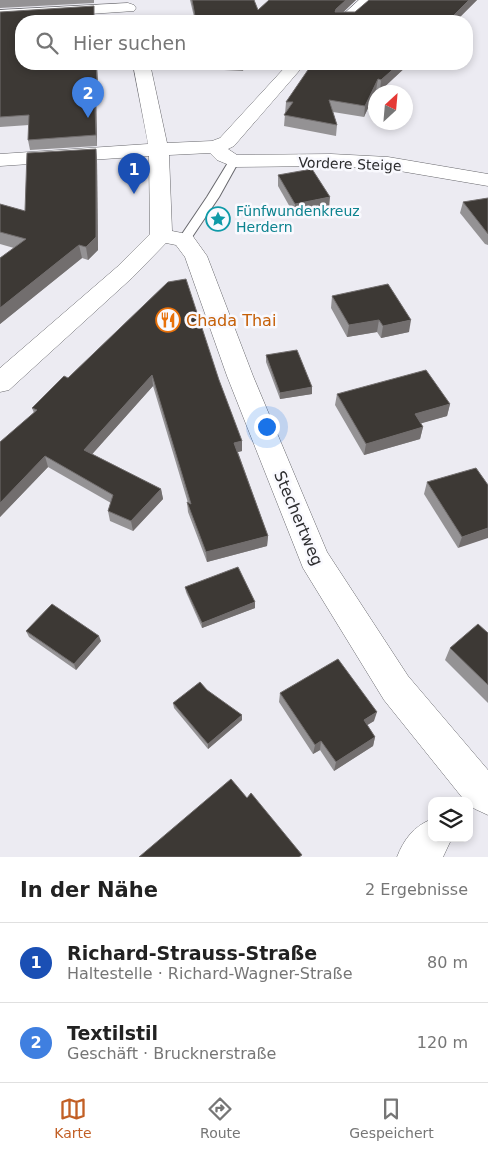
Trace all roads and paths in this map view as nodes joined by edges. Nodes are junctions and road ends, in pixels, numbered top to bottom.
1 (368, 0) edge
2 (129, 10) edge
3 (0, 15) edge
4 (351, 15) edge
5 (142, 70) edge
6 (292, 70) edge
7 (215, 147) junction
8 (159, 149) junction
9 (0, 160) edge
10 (234, 161) junction
11 (488, 180) edge
12 (172, 237) junction
13 (0, 383) edge
14 (478, 795) edge
15 (429, 842) edge
16 (416, 857) edge

1 - 4 street
2 - 3 street
5 - 8 street
6 - 7 street
7 - 8 street
7 - 10 street
8 - 9 street
8 - 12 street
10 - 11 street, Vordere Steige
10 - 12 lane
12 - 13 street
12 - 14 street, Stechertweg
15 - 16 street

